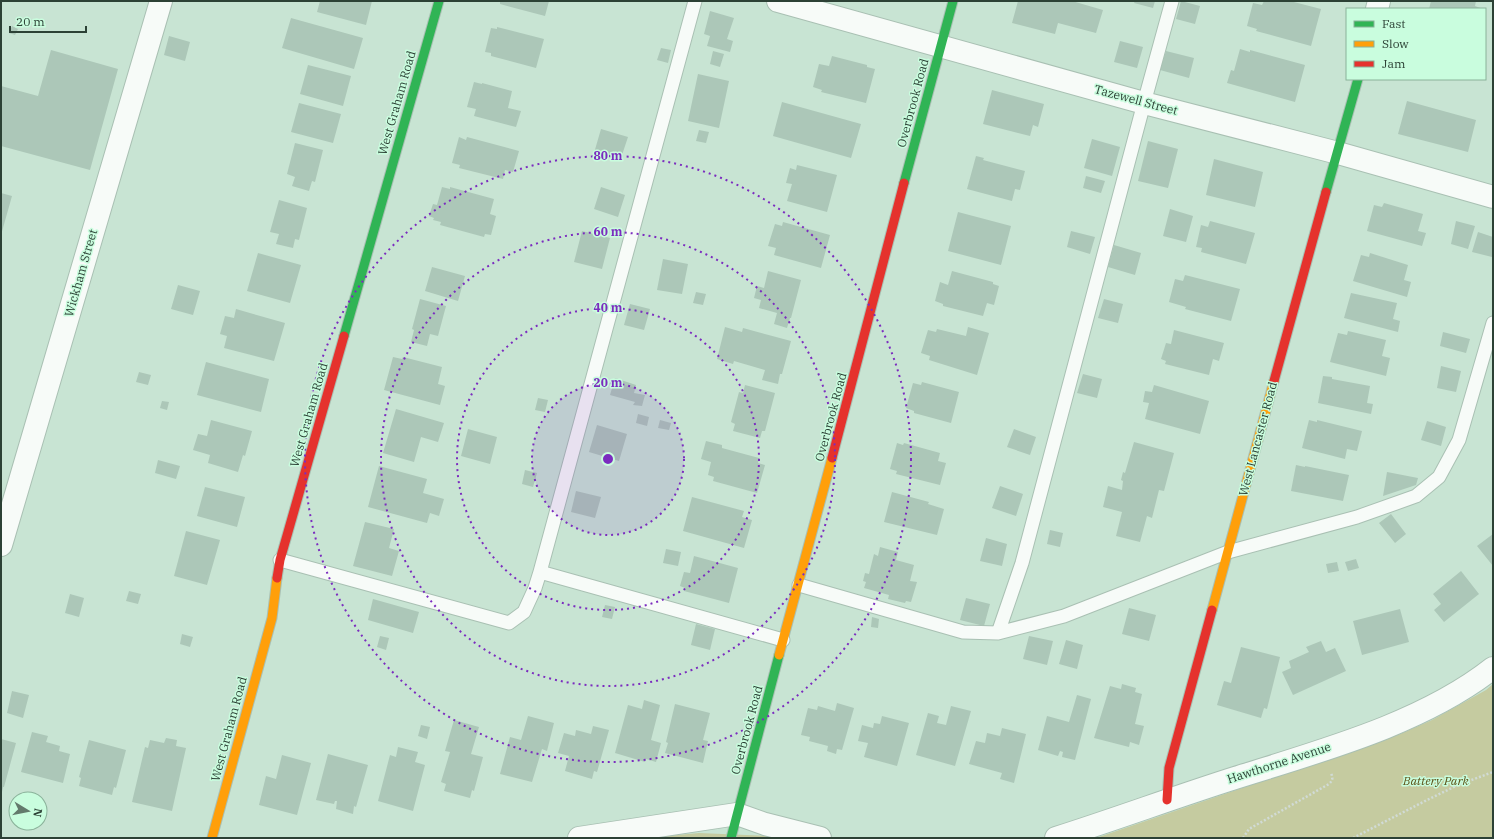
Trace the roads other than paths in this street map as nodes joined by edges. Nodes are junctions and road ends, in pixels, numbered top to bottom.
1 (161, 1) edge
2 (439, 1) edge
3 (695, 1) edge
4 (778, 1) edge
5 (953, 1) edge
6 (1172, 1) edge
7 (940, 46) junction
8 (1358, 80) edge
9 (1144, 102) junction
10 (1338, 153) junction
11 (1493, 197) edge
12 (1493, 323) edge
13 (1, 545) edge
14 (1228, 552) junction
15 (280, 560) junction
16 (540, 572) junction
17 (799, 584) junction
18 (998, 633) junction
19 (783, 640) junction
20 (1493, 668) edge
21 (1167, 800) junction
22 (737, 814) junction
23 (212, 838) edge
24 (579, 838) edge
25 (731, 838) edge
26 (820, 838) edge
27 (1056, 838) edge

1 - 13 street, Wickham Street
2 - 15 street, West Graham Road
3 - 16 lane
4 - 7 street, Tazewell Street
5 - 7 street, Overbrook Road
6 - 9 lane
7 - 9 street, Tazewell Street
7 - 17 street, Overbrook Road
8 - 10 street, West Lancaster Road
9 - 10 street, Tazewell Street
9 - 18 lane
10 - 11 street, Tazewell Street
10 - 14 street, West Lancaster Road
12 - 14 lane
14 - 18 lane
14 - 21 street, West Lancaster Road
15 - 16 lane
15 - 23 street, West Graham Road
16 - 19 lane
17 - 18 lane
17 - 19 street, Overbrook Road
19 - 22 street, Overbrook Road
20 - 21 street, Hawthorne Avenue
21 - 27 street, Hawthorne Avenue
22 - 24 street
22 - 25 street, Overbrook Road
22 - 26 street

